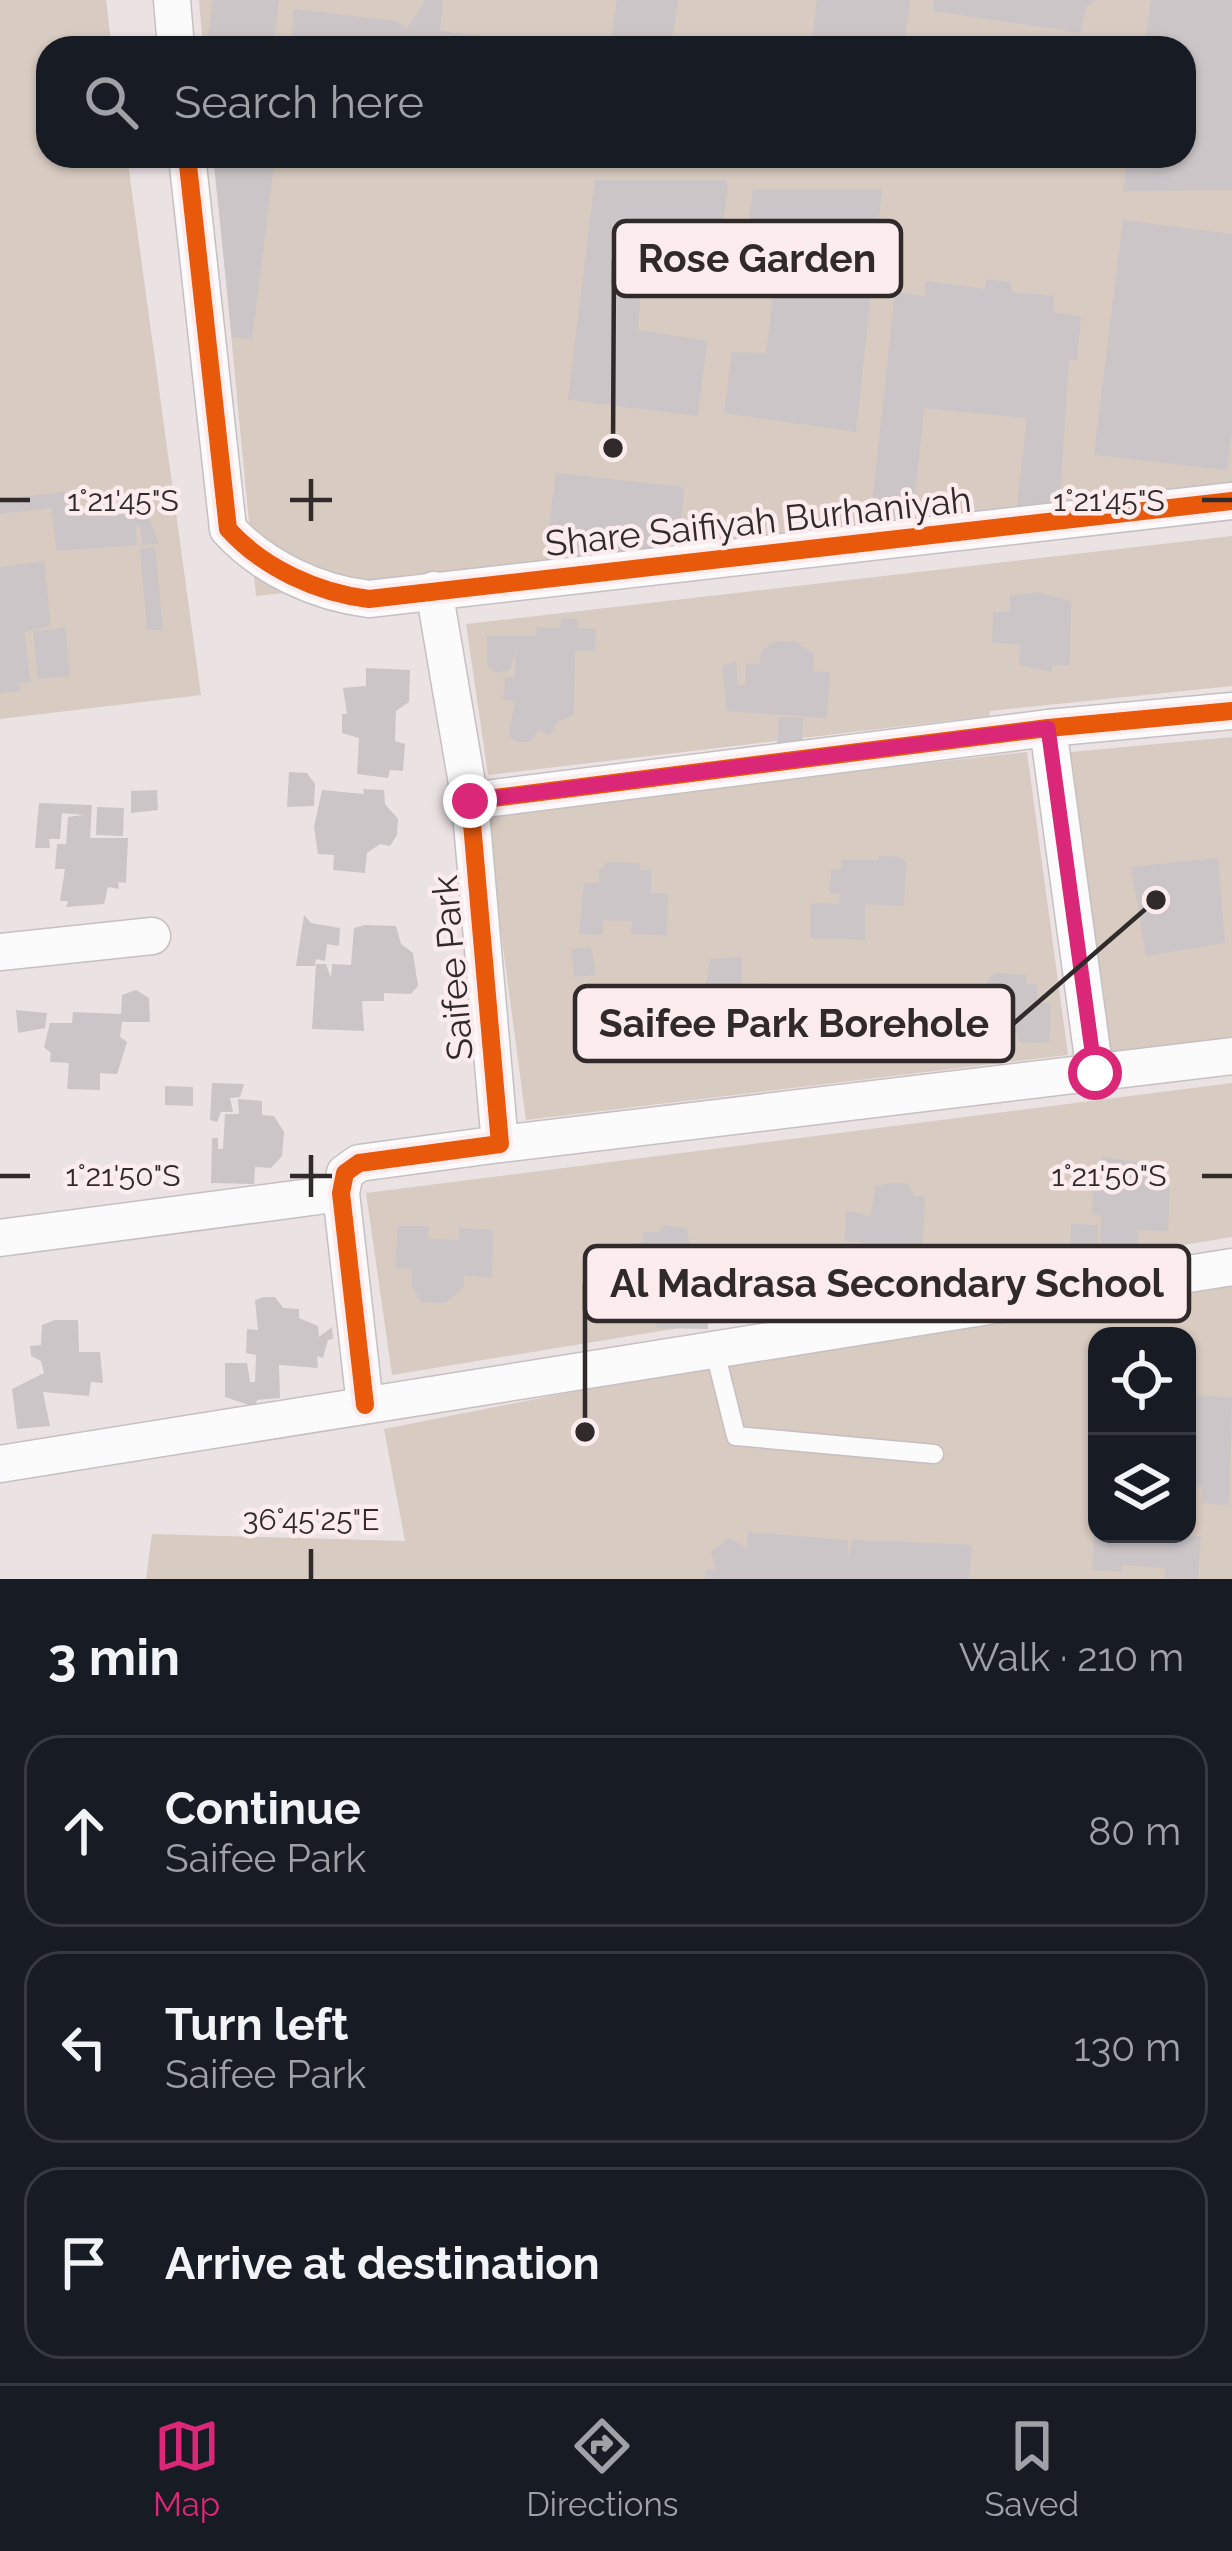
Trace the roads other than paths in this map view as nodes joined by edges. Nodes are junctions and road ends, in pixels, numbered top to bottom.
1 (172, 0) edge
2 (175, 36) edge
3 (188, 168) edge
4 (1232, 501) edge
5 (434, 590) junction
6 (1232, 711) edge
7 (1048, 728) junction
8 (470, 801) junction
9 (152, 936) dead end
10 (0, 952) edge
11 (1232, 1056) edge
12 (1095, 1073) junction
13 (500, 1144) junction
14 (341, 1193) junction
15 (0, 1238) edge
16 (1232, 1267) edge
17 (715, 1352) junction
18 (365, 1405) junction
19 (934, 1454) dead end
20 (0, 1465) edge

1 - 2 street
3 - 5 street, Share Saifiyah Burhaniyah
4 - 5 street, Share Saifiyah Burhaniyah
5 - 8 street, Saifee Park
6 - 7 street
7 - 8 street
7 - 12 street
8 - 13 street, Saifee Park
9 - 10 street
11 - 12 street
12 - 13 street
13 - 14 street
14 - 15 street
14 - 18 street
16 - 17 street
17 - 18 street
17 - 19 lane
18 - 20 street

